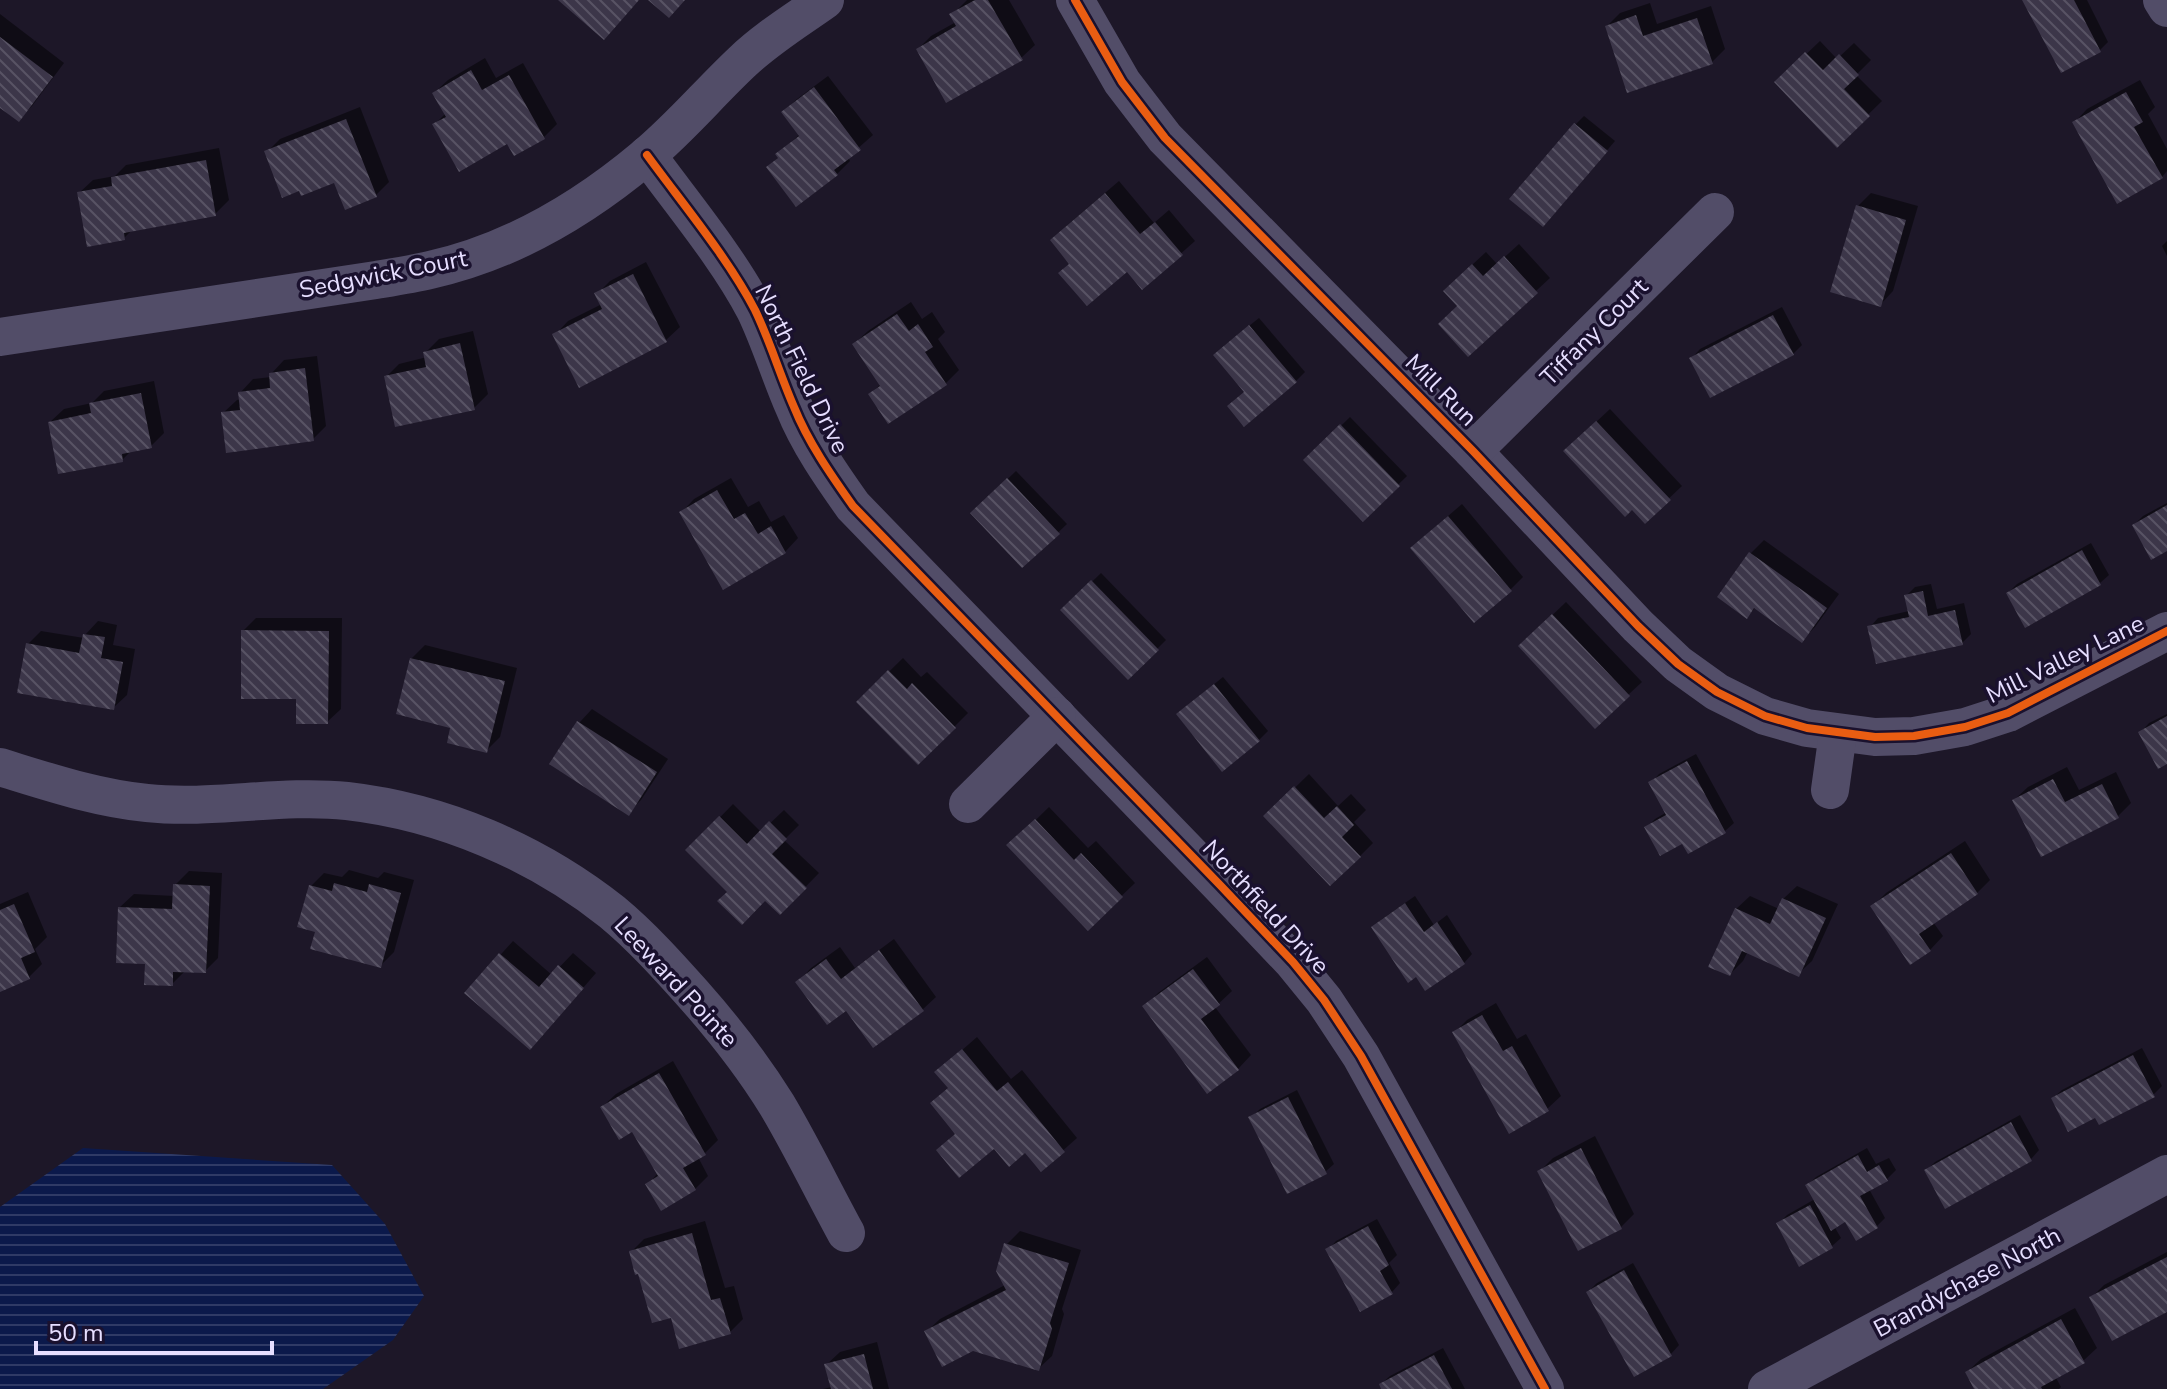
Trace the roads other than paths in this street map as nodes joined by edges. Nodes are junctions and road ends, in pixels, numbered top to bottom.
1 (825, 0) edge
2 (1075, 0) edge
3 (2162, 0) edge
4 (2167, 8) edge
5 (647, 155) junction
6 (1715, 212) dead end
7 (0, 337) edge
8 (1473, 451) junction
9 (967, 624) joint
10 (2167, 631) edge
11 (1057, 716) junction
12 (1838, 733) junction
13 (0, 767) edge
14 (1830, 790) dead end
15 (968, 804) dead end
16 (2167, 1174) edge
17 (846, 1233) dead end
18 (1545, 1389) edge
19 (1767, 1389) edge

1 - 5 street, Sedgwick Court
2 - 8 street, Mill Run
3 - 4 street
5 - 7 street, Sedgwick Court
5 - 9 street, North Field Drive
6 - 8 street, Tiffany Court
8 - 12 street, Mill Run
9 - 11 street, Northfield Drive
10 - 12 street, Mill Valley Lane
11 - 15 street
11 - 18 street, Northfield Drive
12 - 14 street
13 - 17 street, Leeward Pointe
16 - 19 street, Brandychase North

